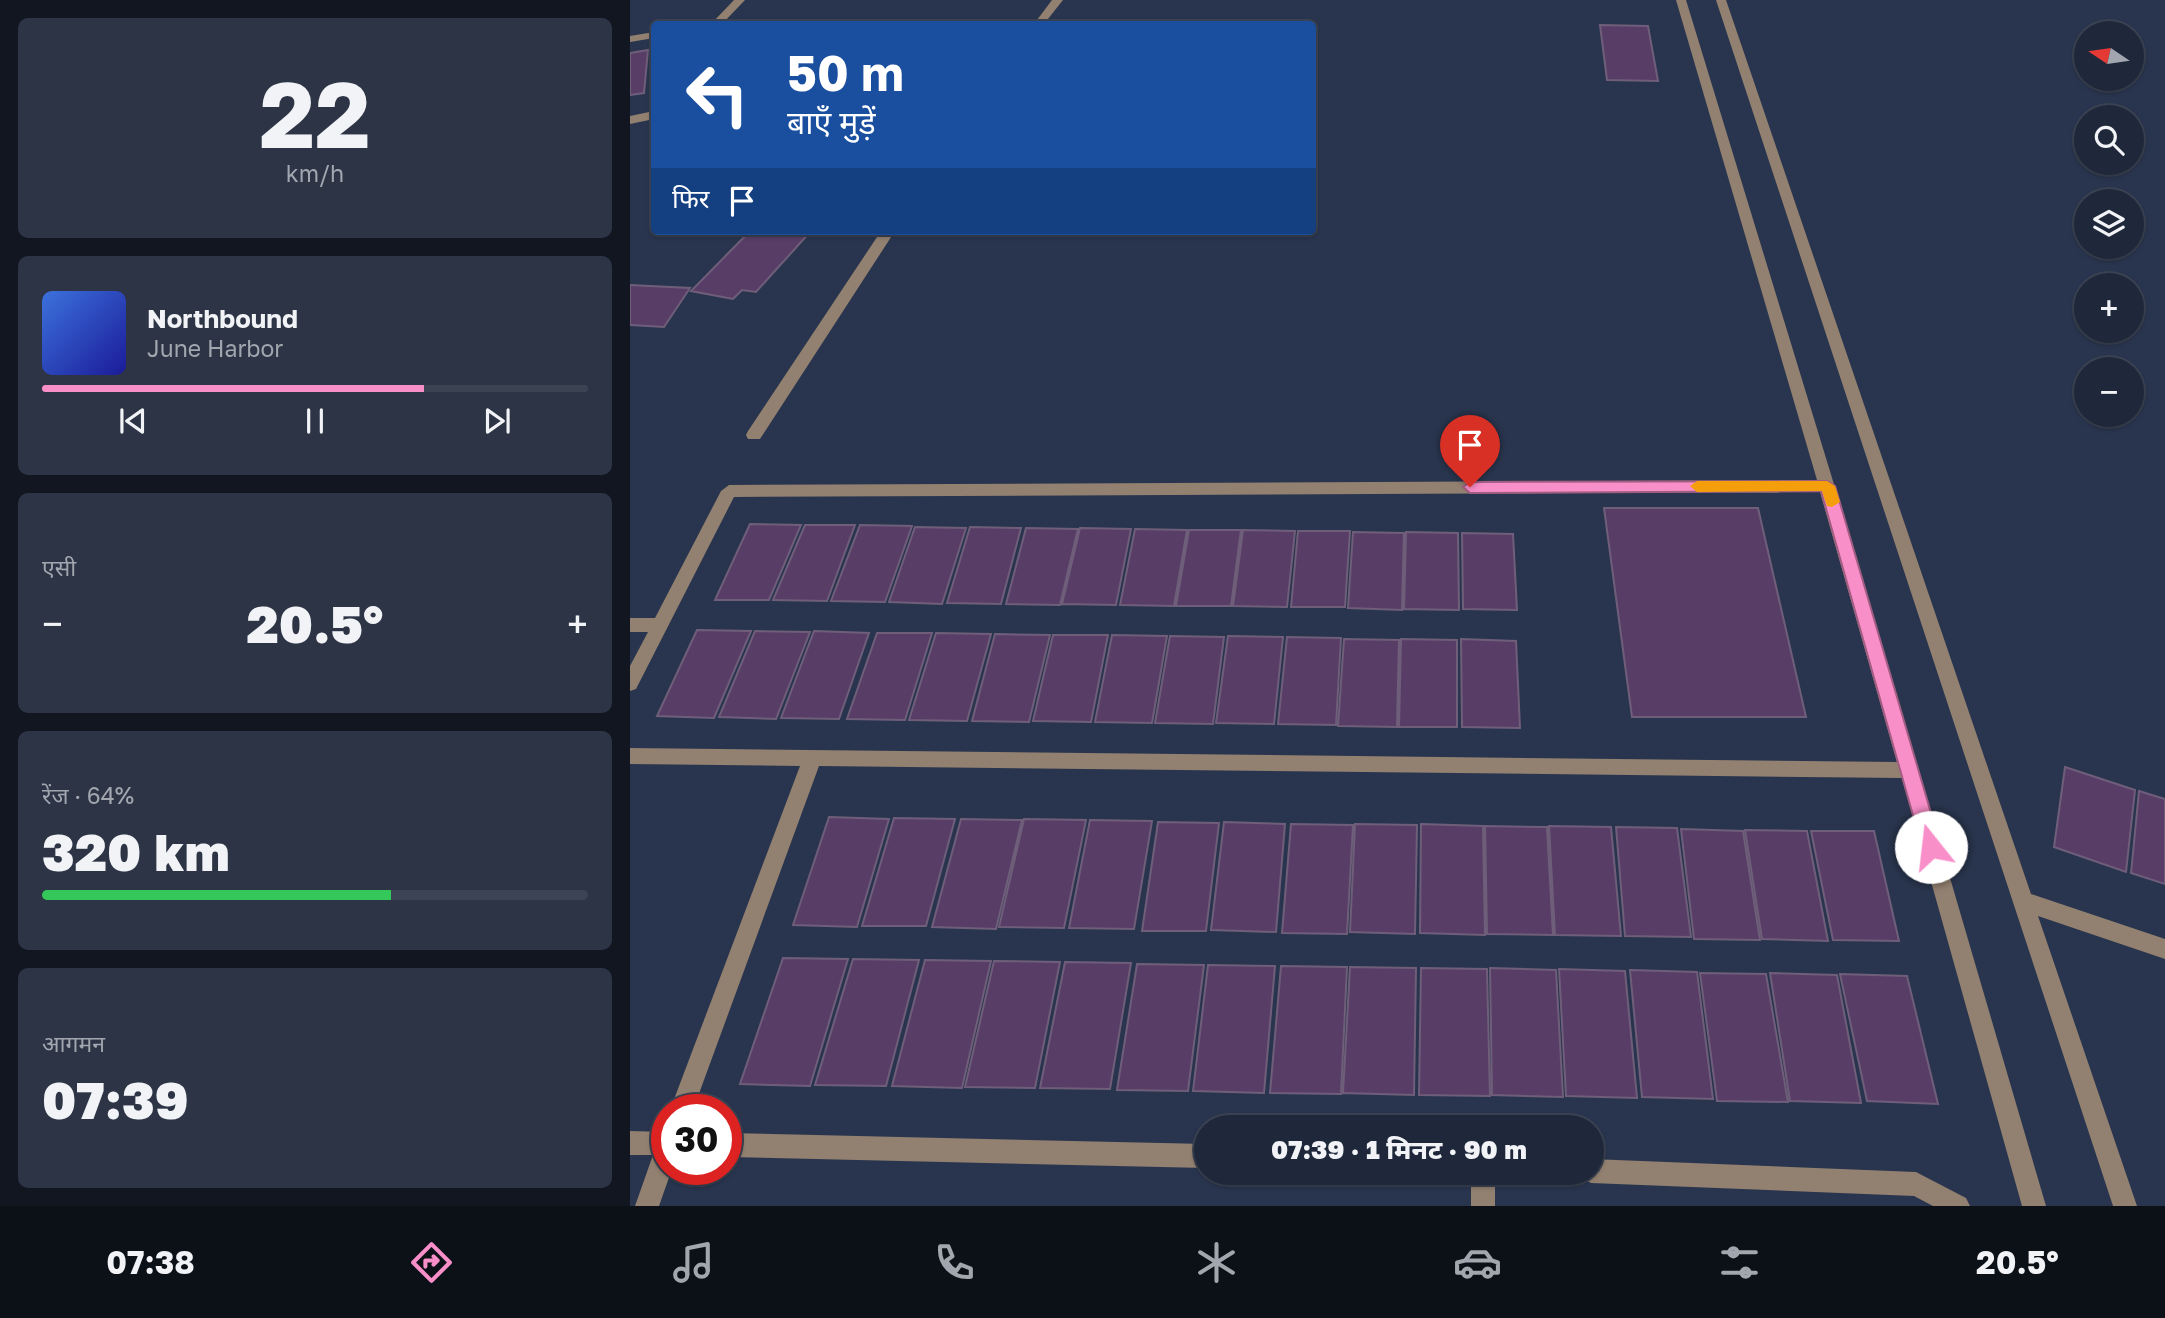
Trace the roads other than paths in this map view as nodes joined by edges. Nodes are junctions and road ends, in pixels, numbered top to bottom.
1 (740, 0) edge
2 (1058, 0) edge
3 (1681, 0) edge
4 (1721, 0) edge
5 (719, 21) edge
6 (1041, 21) edge
7 (651, 35) edge
8 (630, 38) edge
9 (651, 116) edge
10 (630, 120) edge
11 (885, 235) edge
12 (754, 435) dead end
13 (1827, 486) junction
14 (630, 625) edge
15 (660, 625) junction
16 (630, 684) edge
17 (630, 757) edge
18 (812, 760) junction
19 (1909, 770) junction
20 (2023, 901) junction
21 (2165, 948) edge
22 (687, 1094) edge
23 (630, 1143) edge
24 (651, 1145) edge
25 (742, 1145) edge
26 (1194, 1156) edge
27 (1604, 1172) edge
28 (654, 1185) edge
29 (1483, 1185) edge
30 (647, 1206) edge
31 (1483, 1206) edge
32 (1958, 1206) edge
33 (2034, 1206) edge
34 (2125, 1206) edge

1 - 5 street
2 - 6 street
3 - 13 street
4 - 20 street
7 - 8 street
9 - 10 street
11 - 12 street
13 - 15 street
13 - 19 street
14 - 15 street
15 - 16 street
17 - 18 street
18 - 19 street
18 - 22 street
19 - 33 street
20 - 21 street
20 - 34 street
23 - 24 street
25 - 26 street
27 - 32 street
28 - 30 street
29 - 31 street

